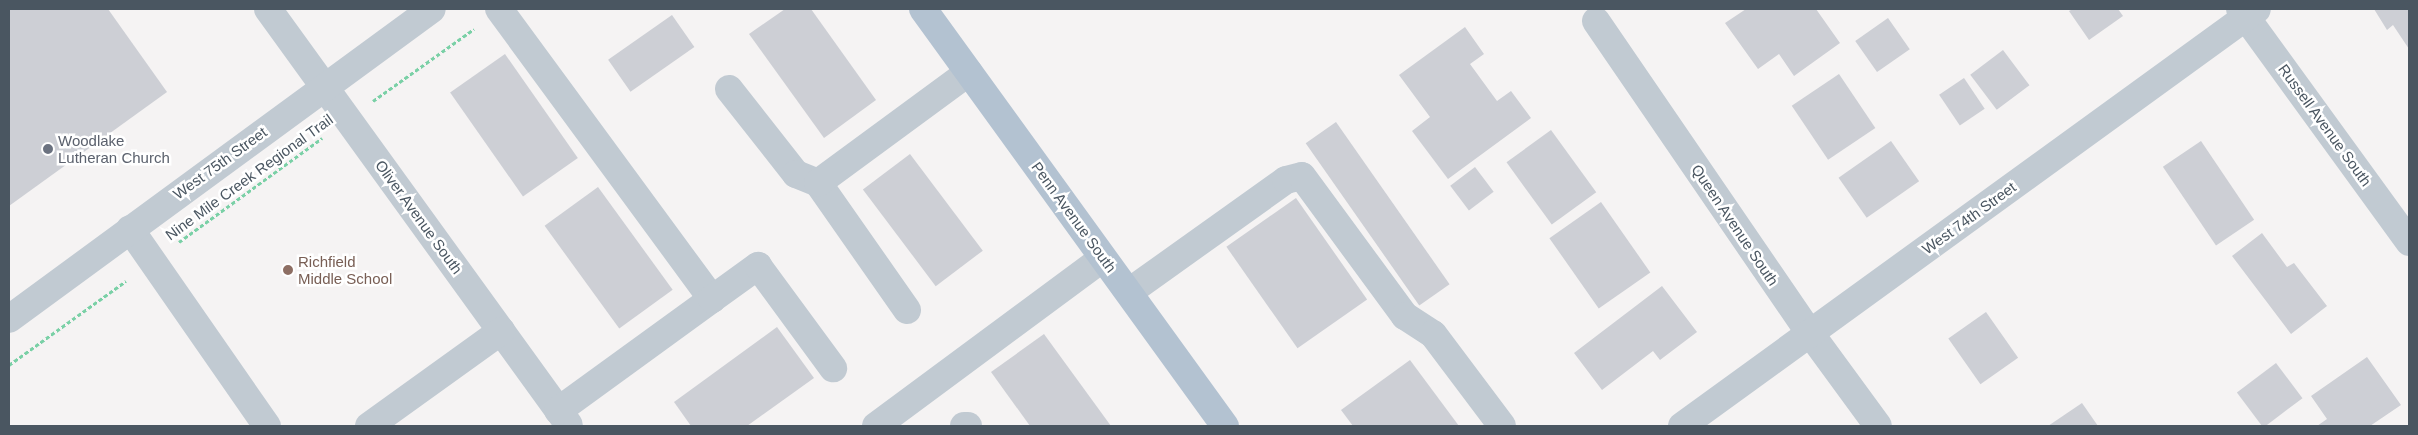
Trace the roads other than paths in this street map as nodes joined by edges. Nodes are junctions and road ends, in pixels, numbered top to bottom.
1 (268, 9) edge
2 (432, 9) edge
3 (923, 9) edge
4 (500, 10) edge
5 (2248, 11) edge
6 (1596, 21) dead end
7 (969, 72) junction
8 (324, 86) junction
9 (729, 89) dead end
10 (818, 183) junction
11 (130, 229) junction
12 (2409, 242) edge
13 (1103, 258) junction
14 (1128, 292) junction
15 (712, 299) junction
16 (906, 310) dead end
17 (9, 319) edge
18 (500, 330) junction
19 (1810, 334) junction
20 (833, 368) dead end
21 (564, 418) edge
22 (266, 426) edge
23 (369, 426) edge
24 (876, 426) edge
25 (964, 426) edge
26 (968, 426) edge
27 (1225, 426) edge
28 (1502, 426) edge
29 (1682, 426) edge
30 (1878, 426) edge

1 - 8 street, Oliver Avenue South
2 - 8 street, West 75th Street
3 - 7 main road, Penn Avenue South
4 - 15 street
5 - 12 street, Russell Avenue South
5 - 19 street, West 74th Street
6 - 19 street, Queen Avenue South
7 - 10 street
7 - 13 main road, Penn Avenue South
8 - 11 street, West 75th Street
8 - 18 street, Oliver Avenue South
9 - 10 street
10 - 16 street
11 - 17 street, West 75th Street
11 - 22 street
13 - 14 main road, Penn Avenue South
13 - 24 street
14 - 27 main road, Penn Avenue South
14 - 28 street
15 - 20 street
15 - 21 street
18 - 21 street, Oliver Avenue South
18 - 23 street
19 - 29 street, West 74th Street
19 - 30 street, Queen Avenue South
25 - 26 street

